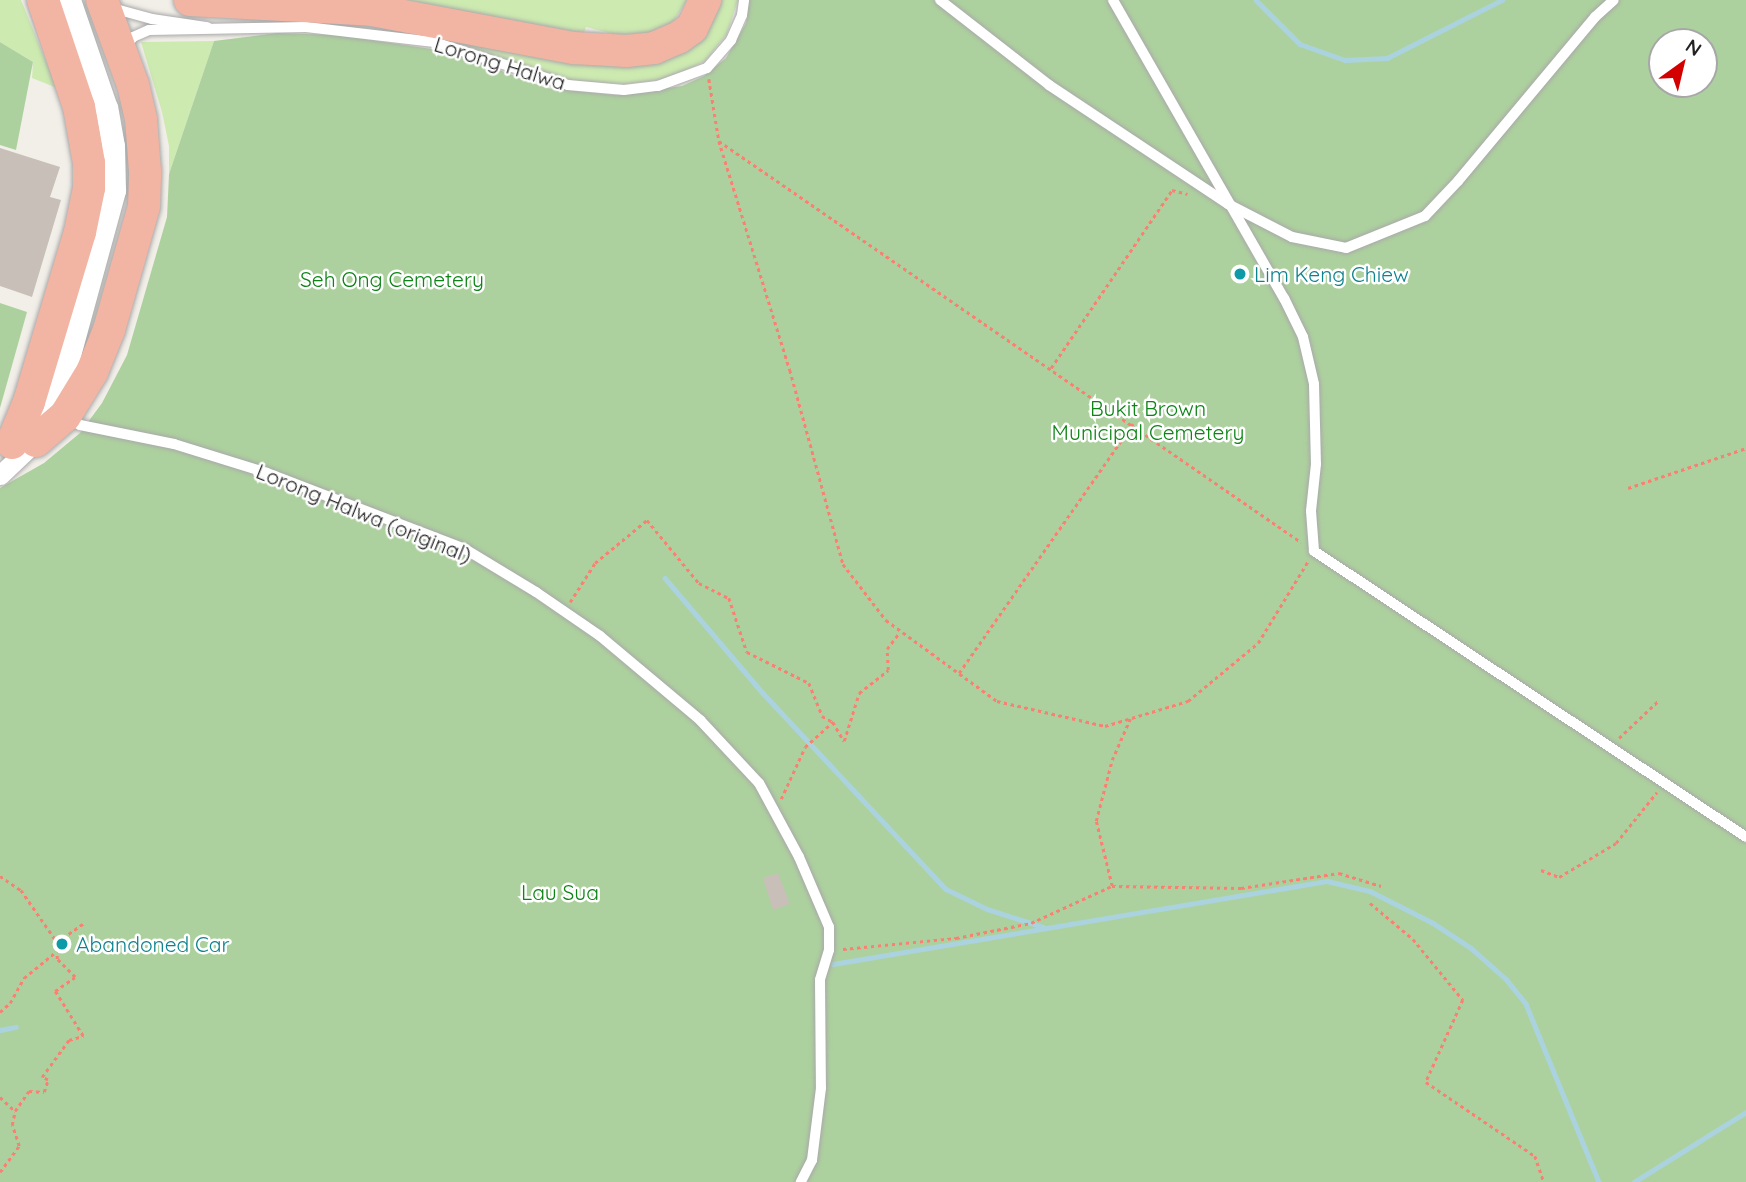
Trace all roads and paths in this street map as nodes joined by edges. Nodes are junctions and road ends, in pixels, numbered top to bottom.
1 (43, 0) edge
2 (69, 0) edge
3 (190, 0) edge
4 (705, 0) edge
5 (744, 0) edge
6 (940, 0) edge
7 (1113, 0) edge
8 (1614, 0) edge
9 (95, 1) edge
10 (210, 28) junction
11 (124, 56) junction
12 (707, 68) junction
13 (719, 141) junction
14 (1195, 195) dead end
15 (1228, 204) junction
16 (1051, 368) junction
17 (65, 416) junction
18 (1133, 424) junction
19 (16, 447) edge
20 (1746, 448) edge
21 (0, 475) edge
22 (1628, 488) dead end
23 (1314, 551) junction
24 (565, 611) junction
25 (901, 631) junction
26 (959, 673) junction
27 (1659, 699) dead end
28 (1130, 719) junction
29 (833, 722) junction
30 (1619, 738) dead end
31 (1664, 783) junction
32 (775, 811) junction
33 (1746, 836) edge
34 (1541, 870) dead end
35 (0, 876) edge
36 (1112, 886) junction
37 (1381, 886) dead end
38 (1370, 903) dead end
39 (83, 924) dead end
40 (57, 942) junction
41 (829, 950) junction
42 (57, 951) junction
43 (0, 1012) edge
44 (0, 1097) edge
45 (15, 1111) junction
46 (0, 1172) edge
47 (801, 1182) edge
48 (1544, 1182) edge

1 - 19 highway
2 - 19 street
3 - 4 highway
5 - 12 lane, Lorong Halwa
6 - 15 lane
7 - 15 lane
8 - 15 lane
9 - 10 lane, Lorong Halwa
9 - 11 highway
9 - 19 street
10 - 11 lane, Lorong Halwa
10 - 12 lane, Lorong Halwa
11 - 17 highway
12 - 13 path
13 - 16 path
13 - 25 path
14 - 16 path
15 - 23 lane
16 - 18 path
17 - 19 highway
17 - 24 lane, Lorong Halwa (original)
18 - 23 path
18 - 26 path
19 - 21 street
20 - 22 path
23 - 28 path
23 - 31 lane
24 - 29 path
24 - 32 lane, Lorong Halwa (original)
25 - 26 path
25 - 29 path
26 - 28 path
27 - 30 path
28 - 36 path
29 - 32 path
31 - 33 lane
31 - 34 path
32 - 41 lane, Lorong Halwa (original)
35 - 40 path
36 - 37 path
36 - 41 path
38 - 48 path
39 - 40 path
40 - 42 path
41 - 47 lane, Lorong Halwa (original)
42 - 43 path
42 - 45 path
44 - 45 path
45 - 46 path

